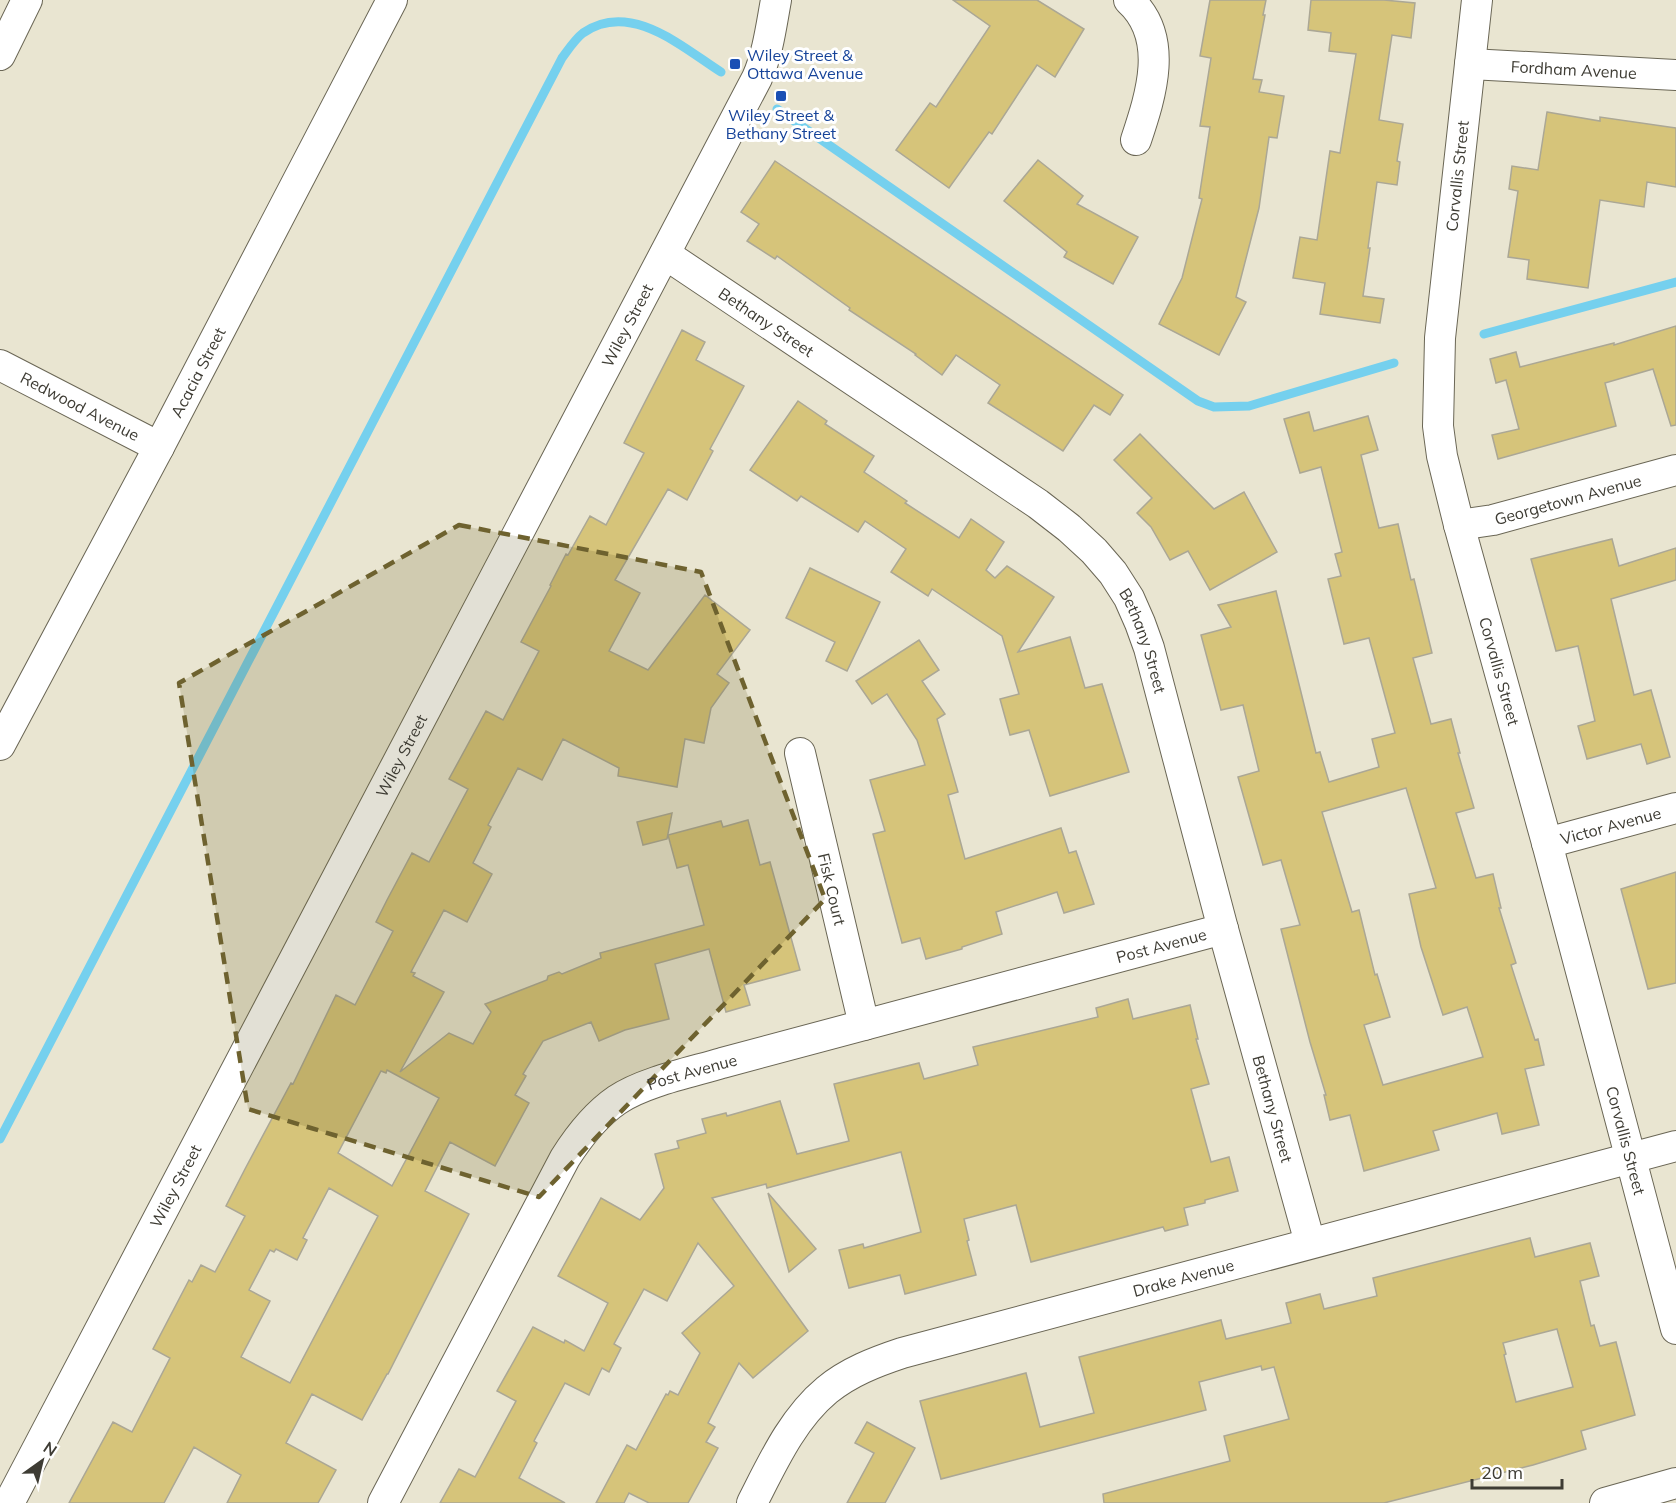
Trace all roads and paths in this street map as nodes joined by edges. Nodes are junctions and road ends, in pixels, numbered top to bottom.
1 (27, 0) edge
2 (392, 0) edge
3 (776, 0) edge
4 (1129, 0) edge
5 (1477, 0) edge
6 (0, 55) edge
7 (1470, 64) junction
8 (1676, 75) edge
9 (1136, 140) dead end
10 (665, 254) junction
11 (0, 365) edge
12 (159, 447) junction
13 (1676, 471) edge
14 (1459, 525) junction
15 (2, 736) edge
16 (800, 753) dead end
17 (1676, 808) edge
18 (1546, 843) junction
19 (1223, 929) junction
20 (864, 1025) junction
21 (1676, 1146) edge
22 (1631, 1158) junction
23 (1310, 1243) junction
24 (1676, 1329) edge
25 (1676, 1483) edge
26 (9, 1503) edge
27 (383, 1503) edge
28 (752, 1503) edge
29 (1605, 1503) edge

1 - 6 street
2 - 12 street, Acacia Street
3 - 10 street, Wiley Street
4 - 9 street
5 - 7 street, Corvallis Street
7 - 8 street, Fordham Avenue
7 - 14 street, Corvallis Street
10 - 19 street, Bethany Street
10 - 26 street, Wiley Street
11 - 12 street, Redwood Avenue
12 - 15 street, Acacia Street
13 - 14 street, Georgetown Avenue
14 - 18 street, Corvallis Street
16 - 20 street, Fisk Court
17 - 18 street, Victor Avenue
18 - 22 street, Corvallis Street
19 - 20 street, Post Avenue
19 - 23 street, Bethany Street
20 - 27 street, Post Avenue
21 - 22 street, Drake Avenue
22 - 23 street, Drake Avenue
22 - 24 street, Corvallis Street
23 - 28 street, Drake Avenue
25 - 29 street

